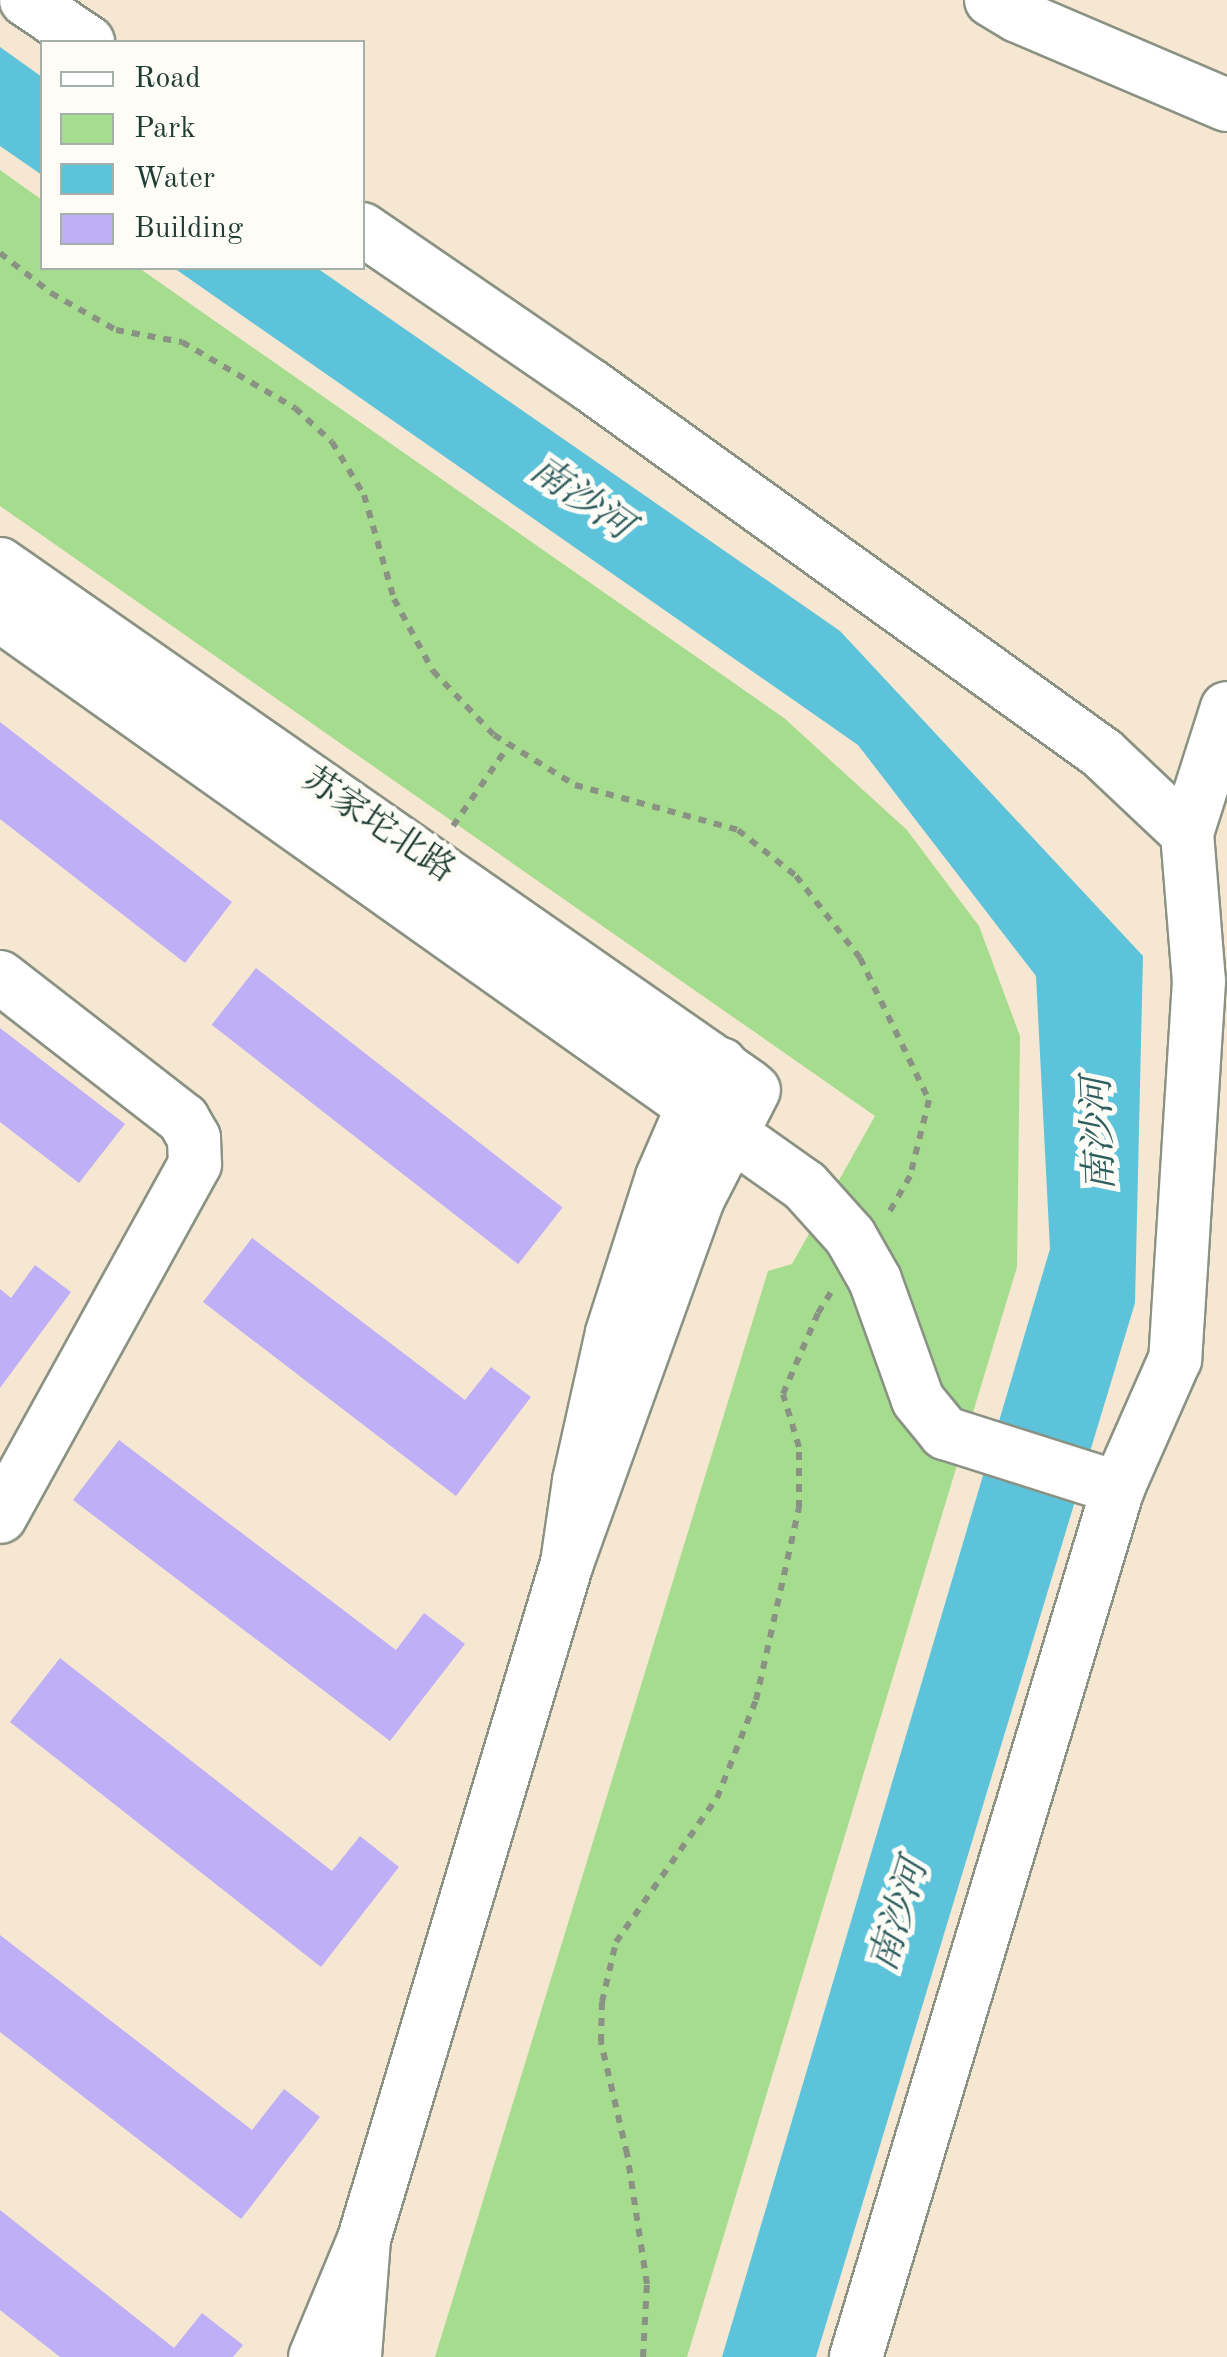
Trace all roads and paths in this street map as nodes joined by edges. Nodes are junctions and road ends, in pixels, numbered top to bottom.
1 (26, 0) edge
2 (992, 0) edge
3 (85, 40) edge
4 (1227, 105) edge
5 (365, 232) edge
6 (0, 564) edge
7 (0, 616) edge
8 (1227, 708) edge
9 (509, 745) dead end
10 (1187, 833) junction
11 (430, 862) junction
12 (0, 977) edge
13 (738, 1077) junction
14 (711, 1122) junction
15 (806, 1186) junction
16 (1118, 1488) junction
17 (0, 1517) edge
18 (364, 2239) junction
19 (315, 2357) edge
20 (355, 2357) edge
21 (856, 2357) edge

1 - 3 street
2 - 4 street
5 - 10 street
6 - 11 street, 苏家坨北路
7 - 14 street, 苏家坨北路
8 - 10 street
9 - 11 path
10 - 16 street
11 - 13 street, 苏家坨北路
12 - 17 street
13 - 14 street
13 - 15 street
14 - 15 street, 苏家坨北路
14 - 18 street
15 - 16 street
16 - 21 street
18 - 19 street
18 - 20 street

